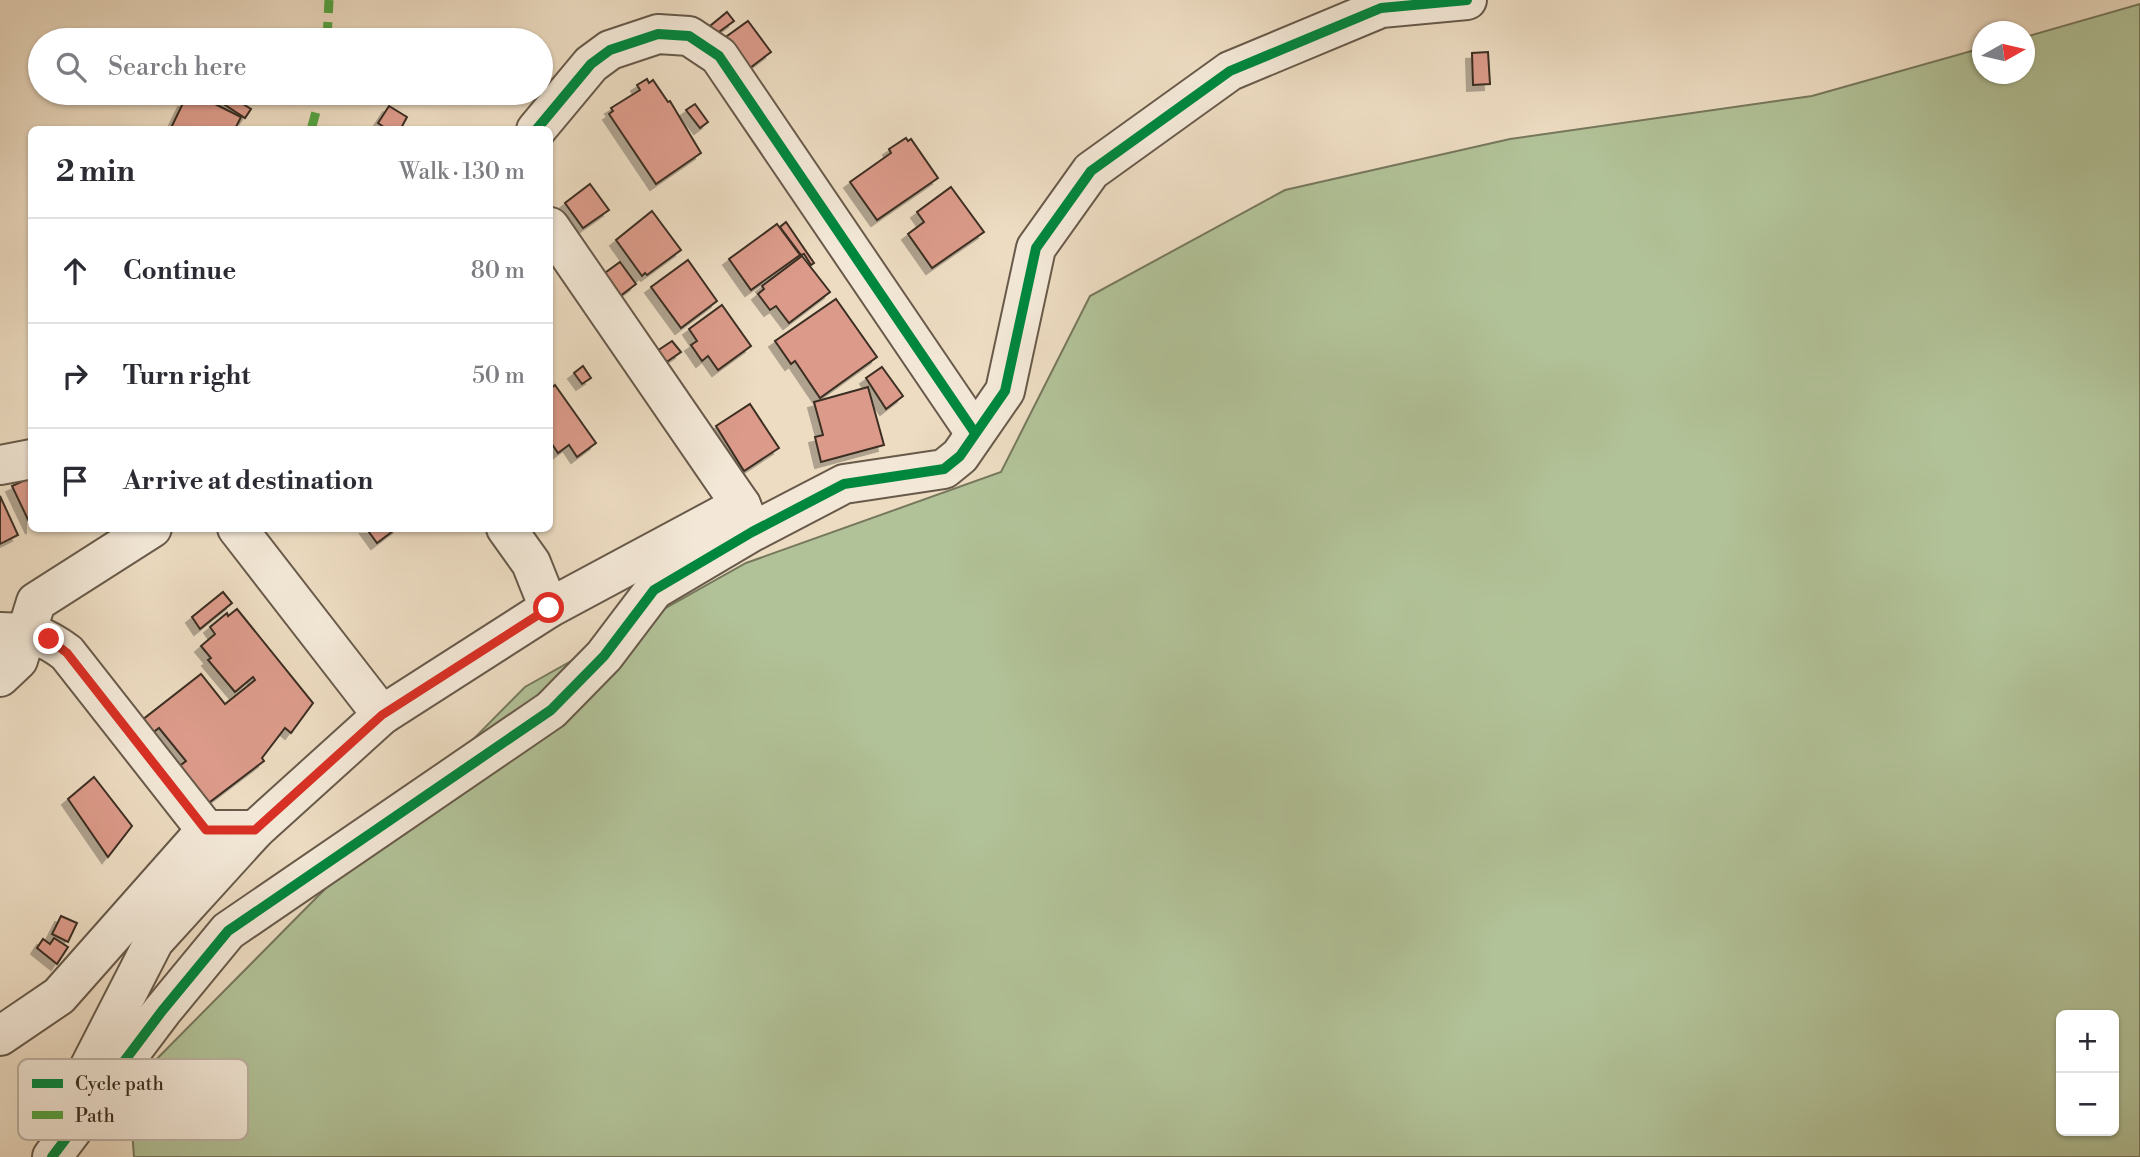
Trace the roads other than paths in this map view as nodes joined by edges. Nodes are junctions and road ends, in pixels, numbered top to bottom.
1 (1467, 0) edge
2 (539, 126) edge
3 (553, 231) edge
4 (975, 433) junction
5 (28, 460) edge
6 (0, 466) edge
7 (747, 519) junction
8 (146, 532) edge
9 (240, 532) edge
10 (509, 532) edge
11 (549, 608) junction
12 (13, 632) edge
13 (0, 677) edge
14 (382, 715) junction
15 (206, 830) junction
16 (255, 830) junction
17 (0, 1035) edge
18 (94, 1059) edge
19 (126, 1059) edge
20 (52, 1140) edge
21 (65, 1140) edge
22 (43, 1157) edge
23 (52, 1157) edge

1 - 4 street
2 - 4 street
3 - 7 street
4 - 7 street
5 - 6 street
7 - 11 street
7 - 19 street
8 - 12 street
9 - 14 street
10 - 11 street
11 - 14 street
12 - 13 street
12 - 15 street
14 - 16 street
15 - 16 street
15 - 17 street
16 - 18 street
20 - 22 street
21 - 23 street

